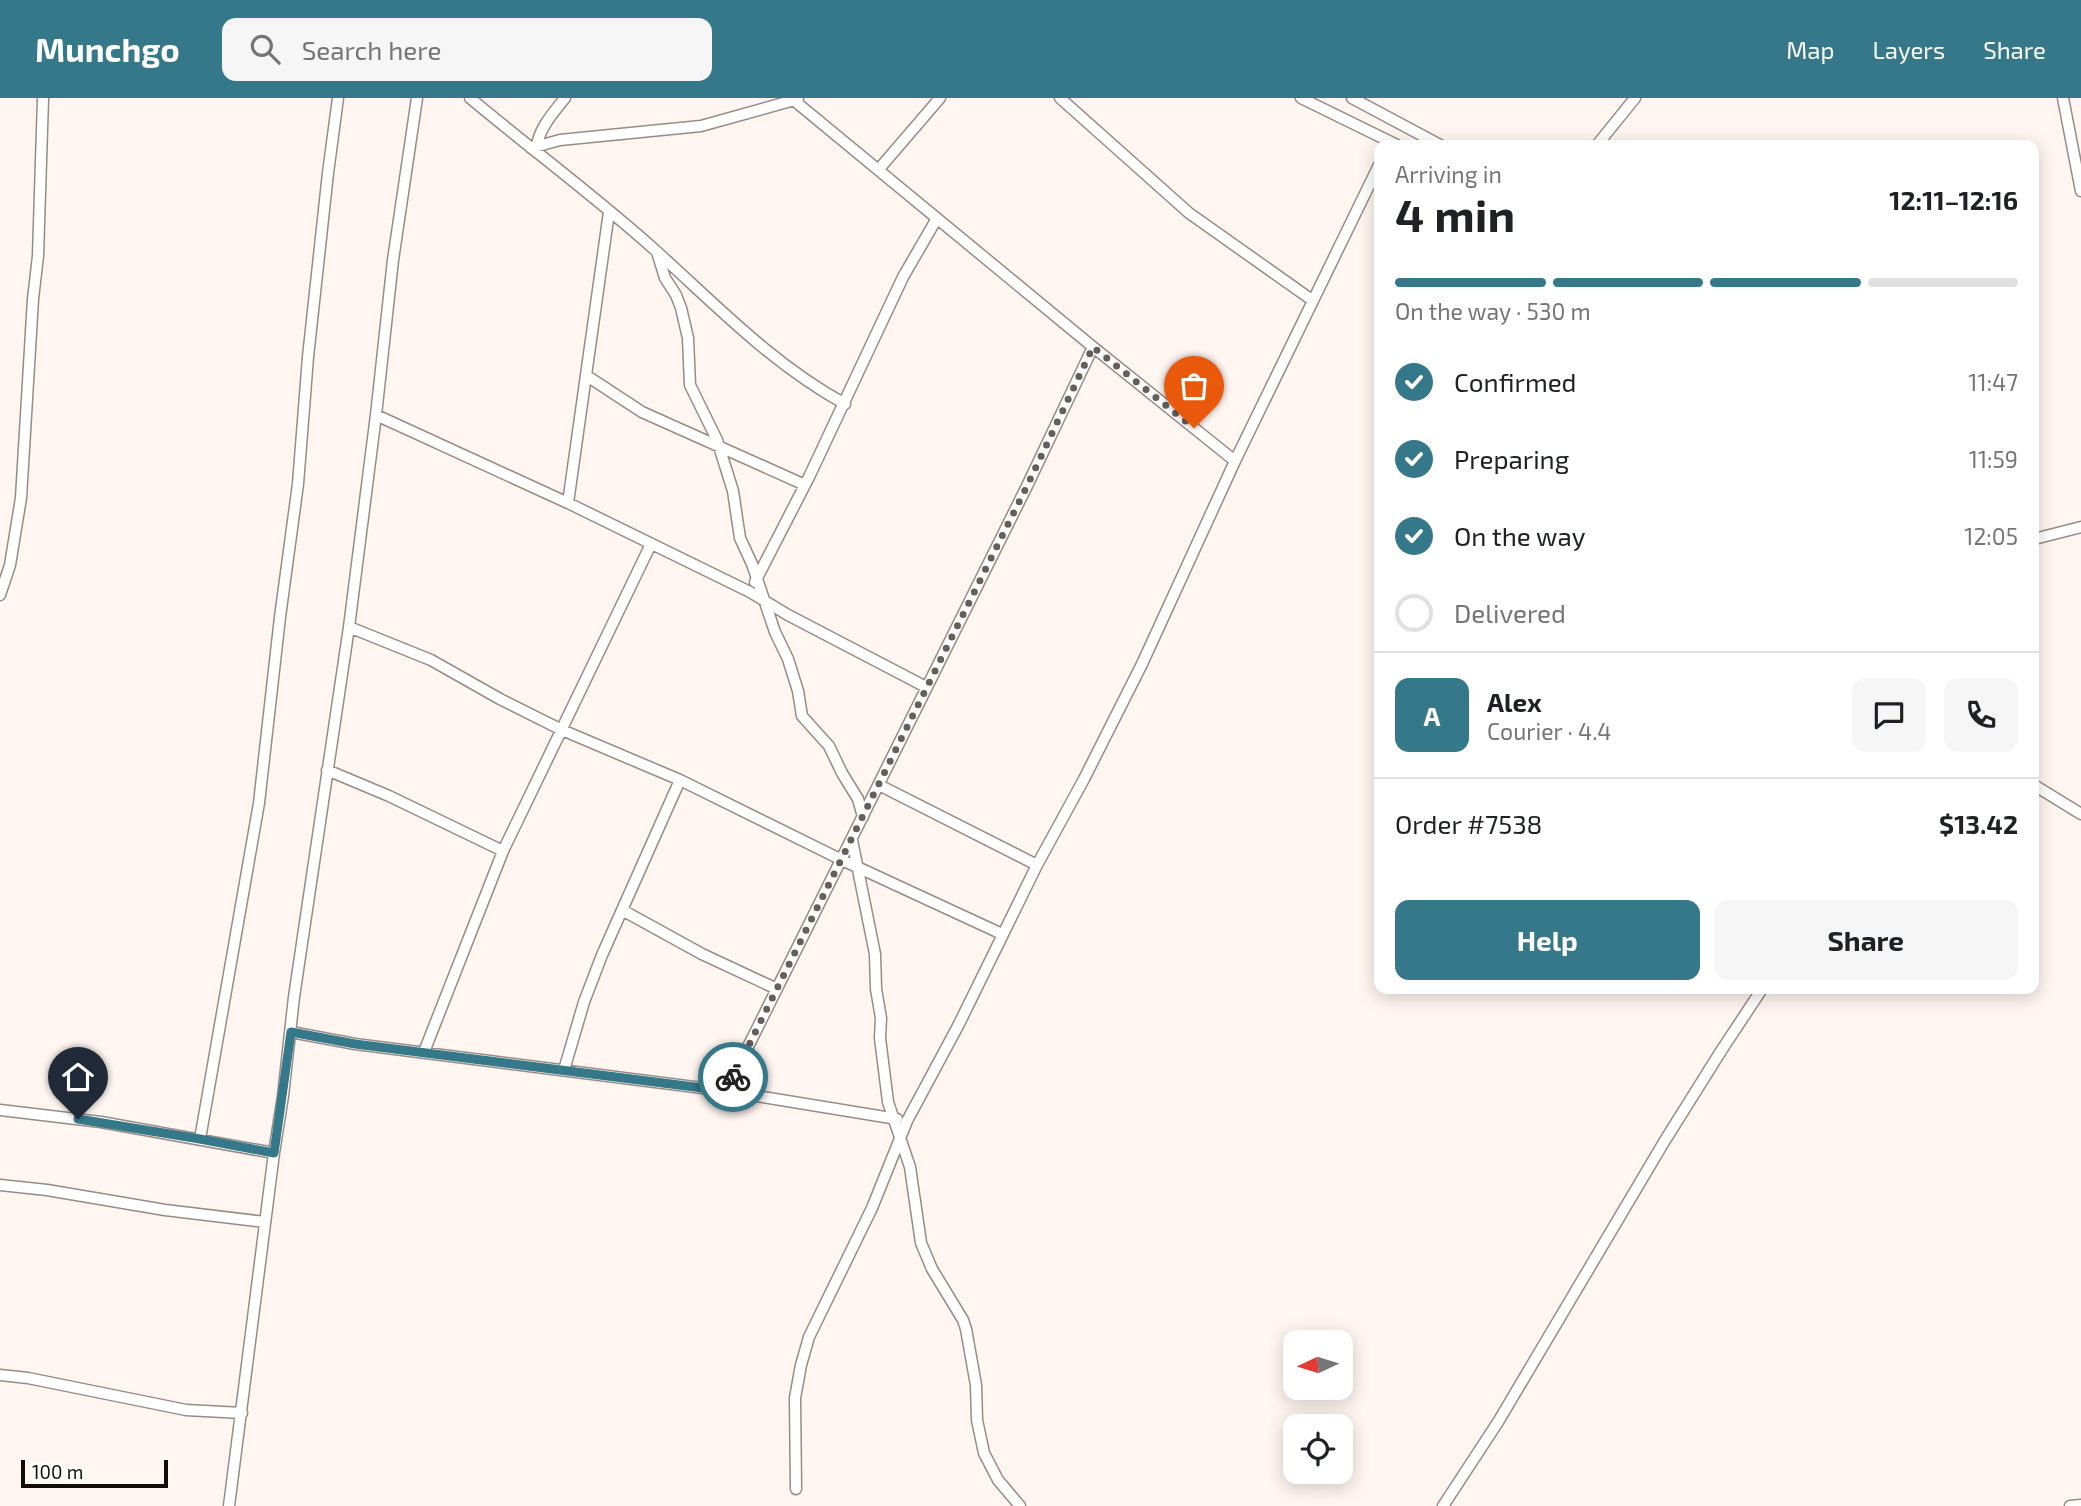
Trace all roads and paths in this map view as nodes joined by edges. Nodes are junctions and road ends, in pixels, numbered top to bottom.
1 (43, 98) edge
2 (338, 98) edge
3 (417, 98) edge
4 (470, 98) edge
5 (565, 98) edge
6 (940, 98) edge
7 (1060, 98) edge
8 (1301, 98) edge
9 (1352, 98) edge
10 (2063, 98) edge
11 (795, 99) edge
12 (1631, 99) edge
13 (1400, 125) junction
14 (1384, 140) edge
15 (1394, 140) edge
16 (1430, 140) edge
17 (1601, 140) edge
18 (534, 146) junction
19 (879, 169) junction
20 (1374, 175) edge
21 (2081, 191) edge
22 (609, 212) junction
23 (936, 220) junction
24 (657, 252) junction
25 (1312, 300) junction
26 (1093, 347) junction
27 (587, 376) junction
28 (845, 404) junction
29 (376, 415) junction
30 (720, 448) junction
31 (1235, 461) junction
32 (805, 485) junction
33 (568, 503) junction
34 (2081, 527) edge
35 (2039, 539) edge
36 (651, 544) junction
37 (756, 579) junction
38 (750, 592) junction
39 (0, 595) edge
40 (764, 600) junction
41 (349, 627) junction
42 (926, 687) junction
43 (562, 730) junction
44 (327, 770) junction
45 (680, 780) junction
46 (879, 785) junction
47 (2039, 788) edge
48 (2081, 814) edge
49 (863, 817) junction
50 (852, 839) junction
51 (503, 852) junction
52 (842, 860) junction
53 (1037, 865) junction
54 (858, 866) junction
55 (622, 910) junction
56 (1002, 934) junction
57 (777, 989) junction
58 (1759, 994) edge
59 (291, 1032) junction
60 (424, 1052) junction
61 (564, 1070) junction
62 (726, 1091) junction
63 (0, 1110) edge
64 (894, 1119) junction
65 (907, 1121) junction
66 (200, 1139) junction
67 (901, 1139) junction
68 (274, 1153) junction
69 (0, 1185) edge
70 (265, 1222) junction
71 (0, 1375) edge
72 (242, 1413) junction
73 (796, 1489) dead end
74 (2081, 1505) edge
75 (229, 1506) edge
76 (1020, 1506) edge
77 (1443, 1506) edge
78 (2070, 1506) edge

1 - 39 street
2 - 66 street
3 - 29 street
4 - 18 street
5 - 18 street
6 - 19 street
7 - 25 street
8 - 14 street
9 - 13 street
10 - 21 street
11 - 18 street
11 - 19 street
12 - 17 street
13 - 15 street
13 - 16 street
18 - 22 street
19 - 23 street
20 - 25 street
22 - 24 street
22 - 27 street
23 - 26 street
23 - 28 street
24 - 28 street
24 - 30 street
25 - 31 street
26 - 31 street
26 - 42 street
27 - 30 street
27 - 33 street
28 - 32 street
29 - 33 street
29 - 41 street
30 - 32 street
30 - 37 street
31 - 53 street
32 - 37 street
33 - 36 street
34 - 35 street
36 - 38 street
36 - 43 street
37 - 38 street
37 - 40 street
38 - 40 street
40 - 42 street
40 - 49 street
41 - 43 street
41 - 44 street
42 - 46 street
43 - 45 street
43 - 51 street
44 - 51 street
44 - 59 street
45 - 52 street
45 - 55 street
46 - 49 street
46 - 53 street
47 - 48 street
49 - 50 street
50 - 52 street
50 - 54 street
51 - 60 street
52 - 54 street
52 - 57 street
53 - 56 street
54 - 56 street
54 - 64 street
55 - 57 street
55 - 61 street
56 - 65 street
57 - 62 street
58 - 77 street
59 - 60 street
59 - 68 street
60 - 61 street
61 - 62 street
62 - 64 street
63 - 66 street
64 - 65 street
64 - 67 street
65 - 67 street
66 - 68 street
67 - 73 street
67 - 76 street
68 - 70 street
69 - 70 street
70 - 72 street
71 - 72 street
72 - 75 street
74 - 78 street

